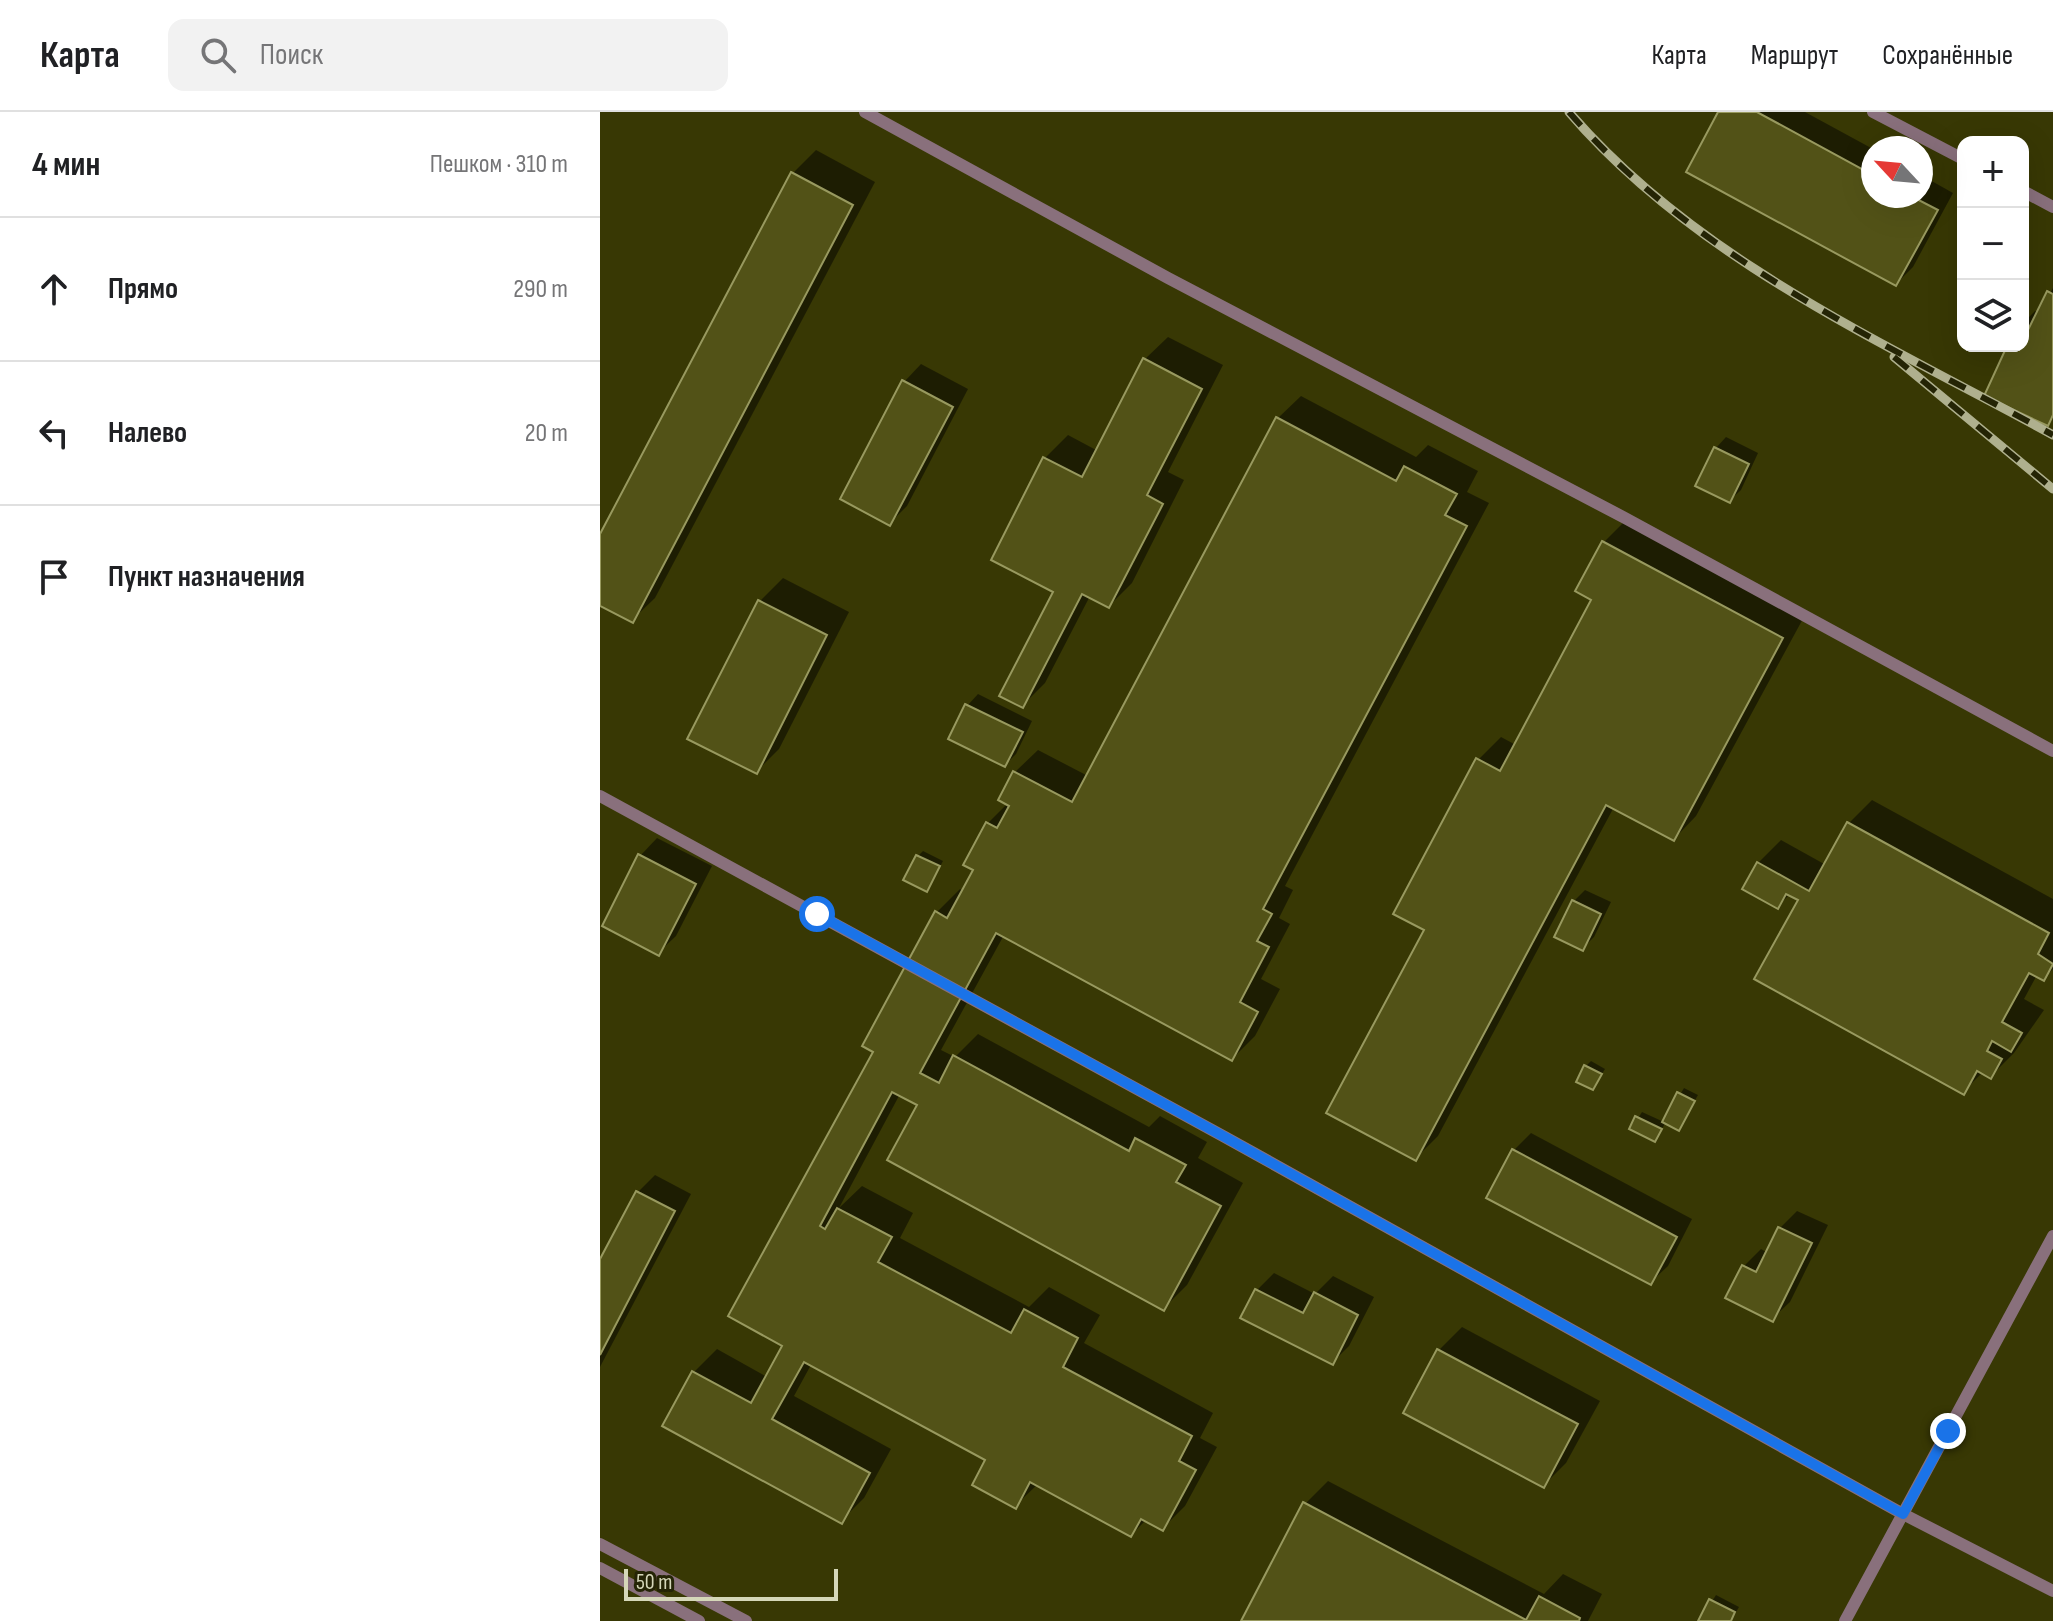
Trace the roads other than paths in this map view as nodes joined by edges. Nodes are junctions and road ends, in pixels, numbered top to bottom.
1 (865, 112) edge
2 (1873, 112) edge
3 (1957, 156) edge
4 (2029, 194) edge
5 (2053, 207) edge
6 (2053, 751) edge
7 (600, 796) edge
8 (2053, 1236) edge
9 (1903, 1514) junction
10 (600, 1544) edge
11 (600, 1568) edge
12 (2053, 1591) edge
13 (699, 1621) edge
14 (746, 1621) edge
15 (1845, 1621) edge

1 - 6 lane
2 - 3 lane
4 - 5 lane
7 - 9 lane
8 - 9 lane
9 - 12 lane
9 - 15 lane
10 - 14 lane
11 - 13 lane

